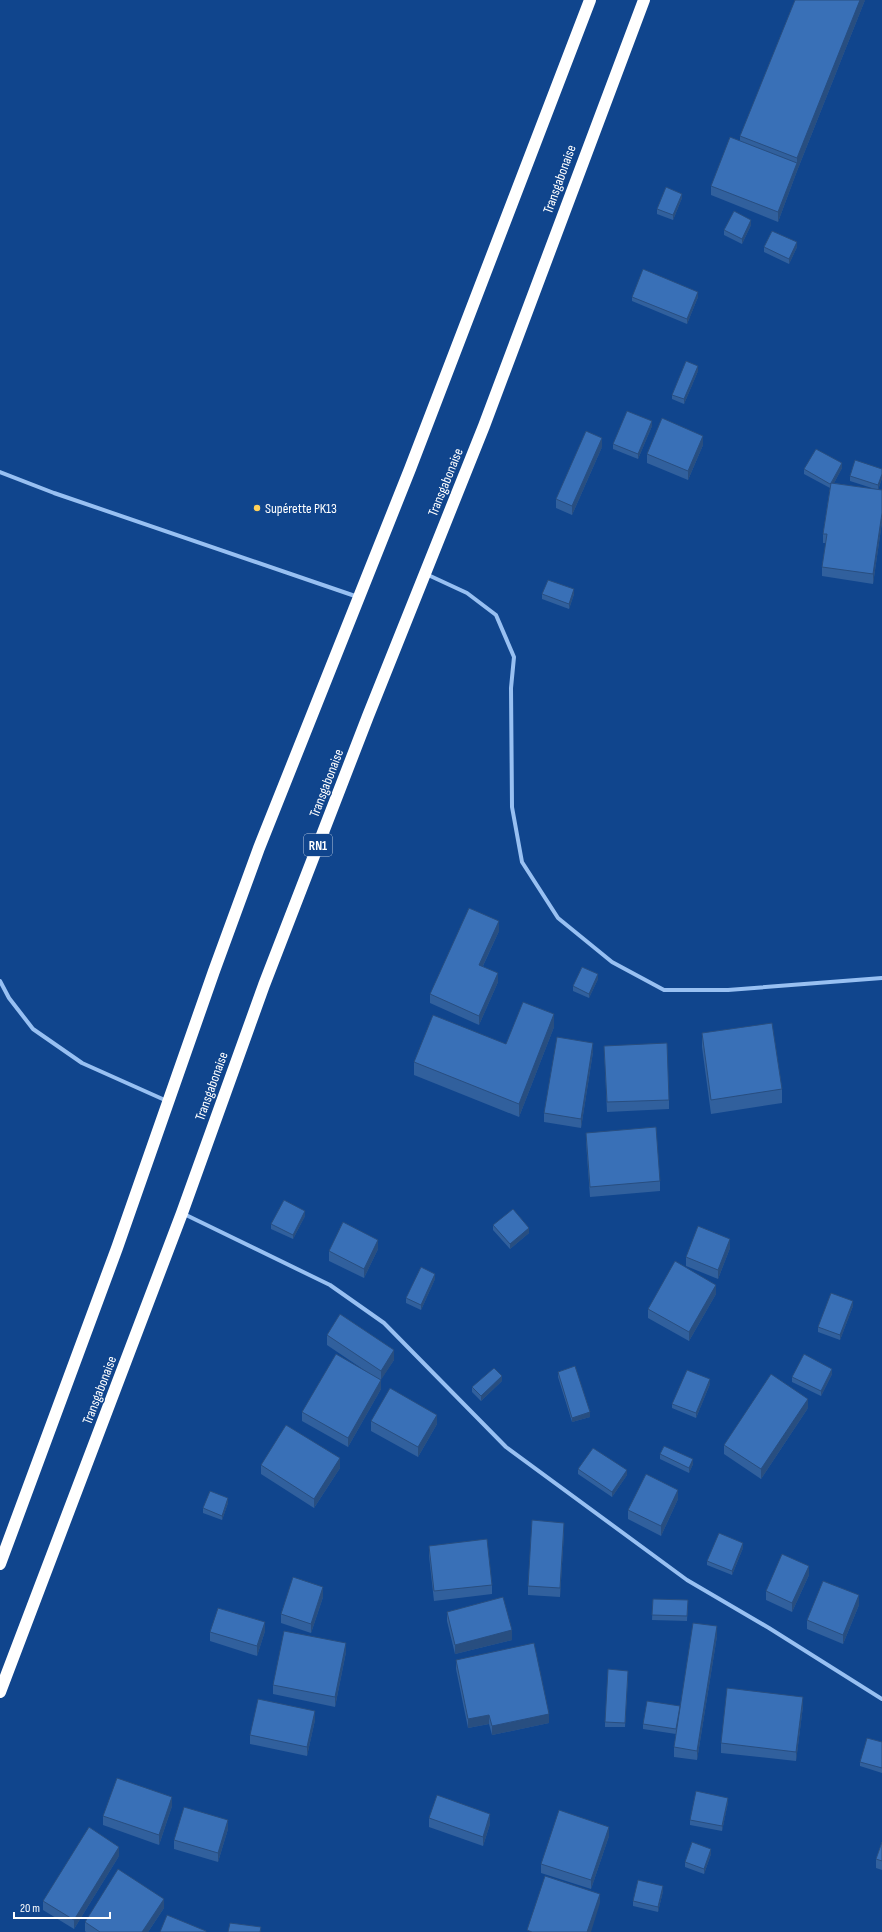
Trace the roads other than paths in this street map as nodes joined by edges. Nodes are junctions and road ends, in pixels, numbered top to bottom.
1 (590, 0) edge
2 (644, 0) edge
3 (0, 472) edge
4 (424, 574) junction
5 (360, 597) junction
6 (882, 978) edge
7 (0, 981) edge
8 (170, 1102) junction
9 (182, 1213) junction
10 (0, 1564) edge
11 (0, 1692) edge
12 (882, 1699) edge

1 - 5 highway
2 - 4 highway, Transgabonaise / RN1
3 - 5 street
4 - 6 street
4 - 9 highway, Transgabonaise / RN1
5 - 8 highway
7 - 8 street
8 - 10 highway
9 - 11 highway, Transgabonaise / RN1
9 - 12 street

